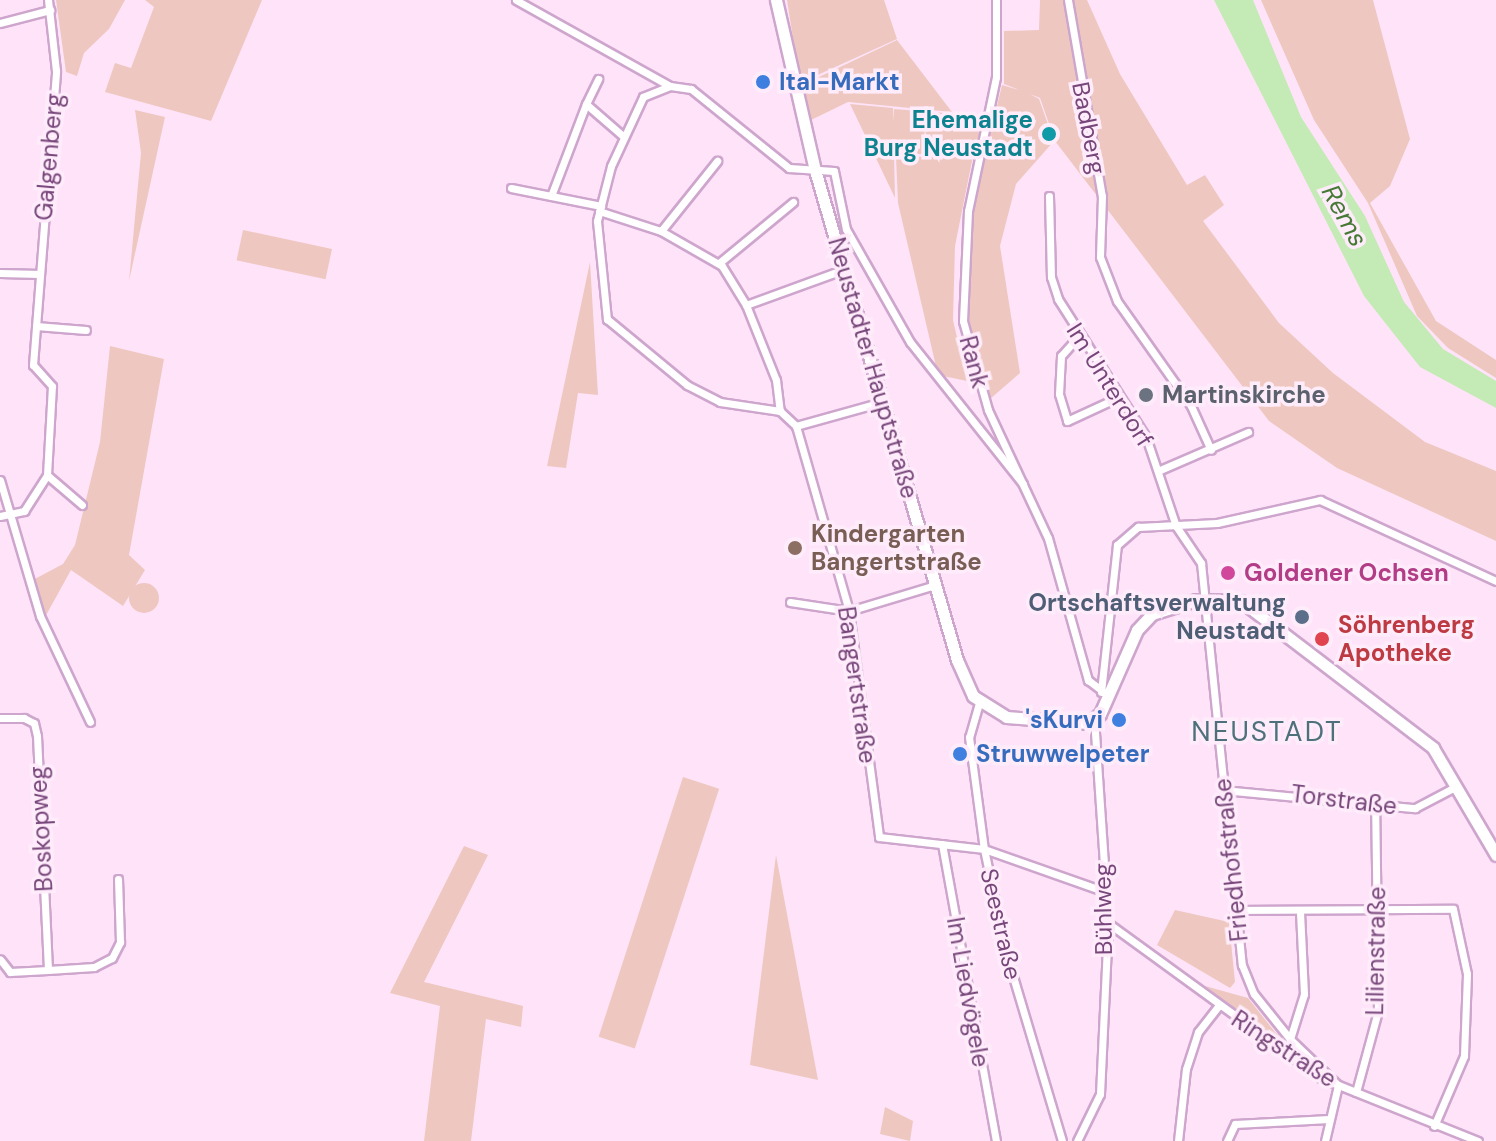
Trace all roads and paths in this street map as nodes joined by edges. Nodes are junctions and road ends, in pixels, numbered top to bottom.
1 (48, 0) edge
2 (516, 0) edge
3 (776, 0) edge
4 (996, 0) edge
5 (1068, 0) edge
6 (50, 10) junction
7 (0, 23) edge
8 (598, 79) dead end
9 (670, 86) junction
10 (586, 104) junction
11 (623, 136) junction
12 (717, 161) dead end
13 (815, 170) junction
14 (511, 188) dead end
15 (551, 196) junction
16 (1049, 196) dead end
17 (793, 202) dead end
18 (600, 208) junction
19 (661, 231) junction
20 (719, 263) junction
21 (0, 273) edge
22 (834, 273) dead end
23 (40, 274) junction
24 (746, 305) junction
25 (36, 326) junction
26 (86, 330) dead end
27 (1078, 337) junction
28 (1119, 397) junction
29 (882, 402) junction
30 (780, 411) junction
31 (796, 426) junction
32 (1248, 432) dead end
33 (1211, 450) junction
34 (1160, 470) junction
35 (47, 475) junction
36 (0, 480) edge
37 (1023, 484) junction
38 (82, 505) dead end
39 (4, 516) edge
40 (1176, 526) junction
41 (1496, 581) edge
42 (935, 585) junction
43 (1208, 599) junction
44 (790, 602) dead end
45 (849, 611) junction
46 (1105, 694) junction
47 (979, 703) junction
48 (0, 718) edge
49 (1094, 720) junction
50 (90, 722) dead end
51 (1459, 784) junction
52 (1223, 790) junction
53 (1375, 807) junction
54 (942, 844) junction
55 (984, 849) junction
56 (1496, 855) edge
57 (118, 879) dead end
58 (1103, 891) junction
59 (1234, 910) junction
60 (1378, 912) junction
61 (1300, 913) junction
62 (1108, 923) junction
63 (0, 959) edge
64 (48, 970) junction
65 (1218, 1006) junction
66 (1290, 1039) junction
67 (1338, 1085) junction
68 (1356, 1092) junction
69 (1329, 1119) junction
70 (1434, 1126) junction
71 (996, 1141) edge
72 (1062, 1141) edge
73 (1077, 1141) edge
74 (1178, 1141) edge
75 (1227, 1141) edge
76 (1325, 1141) edge
77 (1478, 1141) edge

1 - 6 street, Galgenberg
2 - 9 street
3 - 13 street, Neustadter Hauptstraße
4 - 37 street, Rank
5 - 33 street, Badberg
6 - 7 street
6 - 23 street, Galgenberg
8 - 10 street
9 - 11 street
9 - 13 street
10 - 11 street
10 - 15 street
11 - 18 street
12 - 19 street
13 - 29 street, Neustadter Hauptstraße
13 - 37 street
14 - 15 street
15 - 18 street
16 - 27 street, Im Unterdorf
17 - 20 street
18 - 19 street
18 - 30 street
19 - 20 street
20 - 24 street
21 - 23 street
22 - 24 street
23 - 25 street, Galgenberg
24 - 30 street
25 - 26 street
25 - 35 street, Galgenberg
27 - 28 street, Im Unterdorf
27 - 28 street
28 - 34 street, Im Unterdorf
29 - 31 street
29 - 42 street, Neustadter Hauptstraße
30 - 31 street
31 - 45 street, Bangertstraße
32 - 33 street
33 - 34 street
34 - 40 street, Im Unterdorf
35 - 38 street
35 - 39 street
36 - 39 street
37 - 46 street, Rank
39 - 50 street
40 - 41 street
40 - 43 street, Im Unterdorf
40 - 46 street
42 - 45 street
42 - 47 street, Neustadter Hauptstraße
43 - 46 street
43 - 51 street
43 - 52 street, Friedhofstraße
44 - 45 street
45 - 54 street, Bangertstraße
46 - 49 street
47 - 49 street
47 - 55 street, Seestraße
48 - 64 street, Boskopweg
49 - 58 street, Bühlweg
51 - 53 street, Torstraße
51 - 56 street
52 - 53 street, Torstraße
52 - 59 street, Friedhofstraße
53 - 60 street, Lilienstraße
54 - 55 street
54 - 71 street, Im Liedvögele
55 - 58 street
55 - 72 street, Seestraße
57 - 64 street
58 - 62 street, Bühlweg
59 - 61 street
59 - 66 street, Friedhofstraße
60 - 61 street
60 - 68 street, Lilienstraße
60 - 70 street
61 - 66 street
62 - 65 street, Ringstraße
62 - 73 street, Bühlweg
63 - 64 street
65 - 67 street, Ringstraße
65 - 74 street
66 - 67 street, Friedhofstraße
67 - 68 street, Ringstraße
67 - 69 street
68 - 70 street, Ringstraße
69 - 75 street
69 - 76 street
70 - 77 street, Ringstraße

